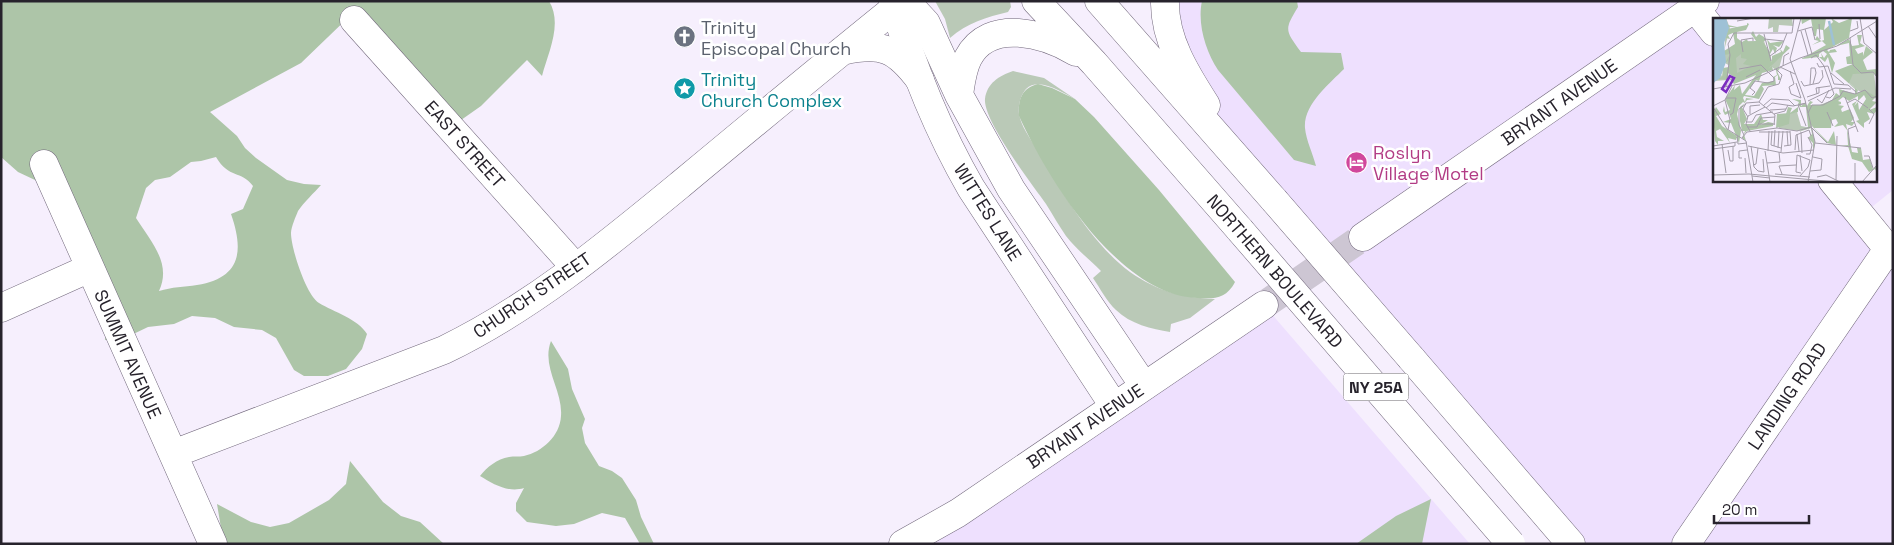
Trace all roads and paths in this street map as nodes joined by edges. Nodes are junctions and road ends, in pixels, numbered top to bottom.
1 (1036, 1) edge
2 (1099, 1) edge
3 (1165, 1) edge
4 (1696, 4) edge
5 (894, 5) edge
6 (354, 20) dead end
7 (1713, 30) edge
8 (842, 51) junction
9 (1094, 63) junction
10 (920, 80) junction
11 (959, 95) junction
12 (44, 164) dead end
13 (1833, 181) edge
14 (1274, 200) junction
15 (1362, 237) tunnel mouth
16 (1890, 252) edge
17 (90, 268) junction
18 (576, 268) junction
19 (1264, 305) tunnel mouth
20 (1, 308) edge
21 (1144, 386) junction
22 (1114, 406) junction
23 (173, 454) junction
24 (213, 544) edge
25 (903, 544) edge
26 (1511, 544) edge
27 (1571, 544) edge
28 (1686, 544) edge

1 - 9 main road, NORTHERN BOULEVARD / NY 25A
2 - 14 main road, NY 25A
3 - 14 main road
4 - 7 main road
4 - 15 main road, BRYANT AVENUE
5 - 8 main road, CHURCH STREET
5 - 10 main road, WITTES LANE
5 - 11 main road
6 - 18 main road, EAST STREET
8 - 10 main road
8 - 18 main road, CHURCH STREET
9 - 11 main road
9 - 26 main road, NORTHERN BOULEVARD / NY 25A, bridge
10 - 22 main road, WITTES LANE
11 - 21 main road
12 - 17 main road, SUMMIT AVENUE
13 - 16 main road
14 - 27 main road, NY 25A, bridge
16 - 28 main road, LANDING ROAD
17 - 20 main road
17 - 23 main road, SUMMIT AVENUE
18 - 23 main road, CHURCH STREET
19 - 21 main road, BRYANT AVENUE
21 - 22 main road, BRYANT AVENUE
22 - 25 main road, BRYANT AVENUE
23 - 24 main road, SUMMIT AVENUE

